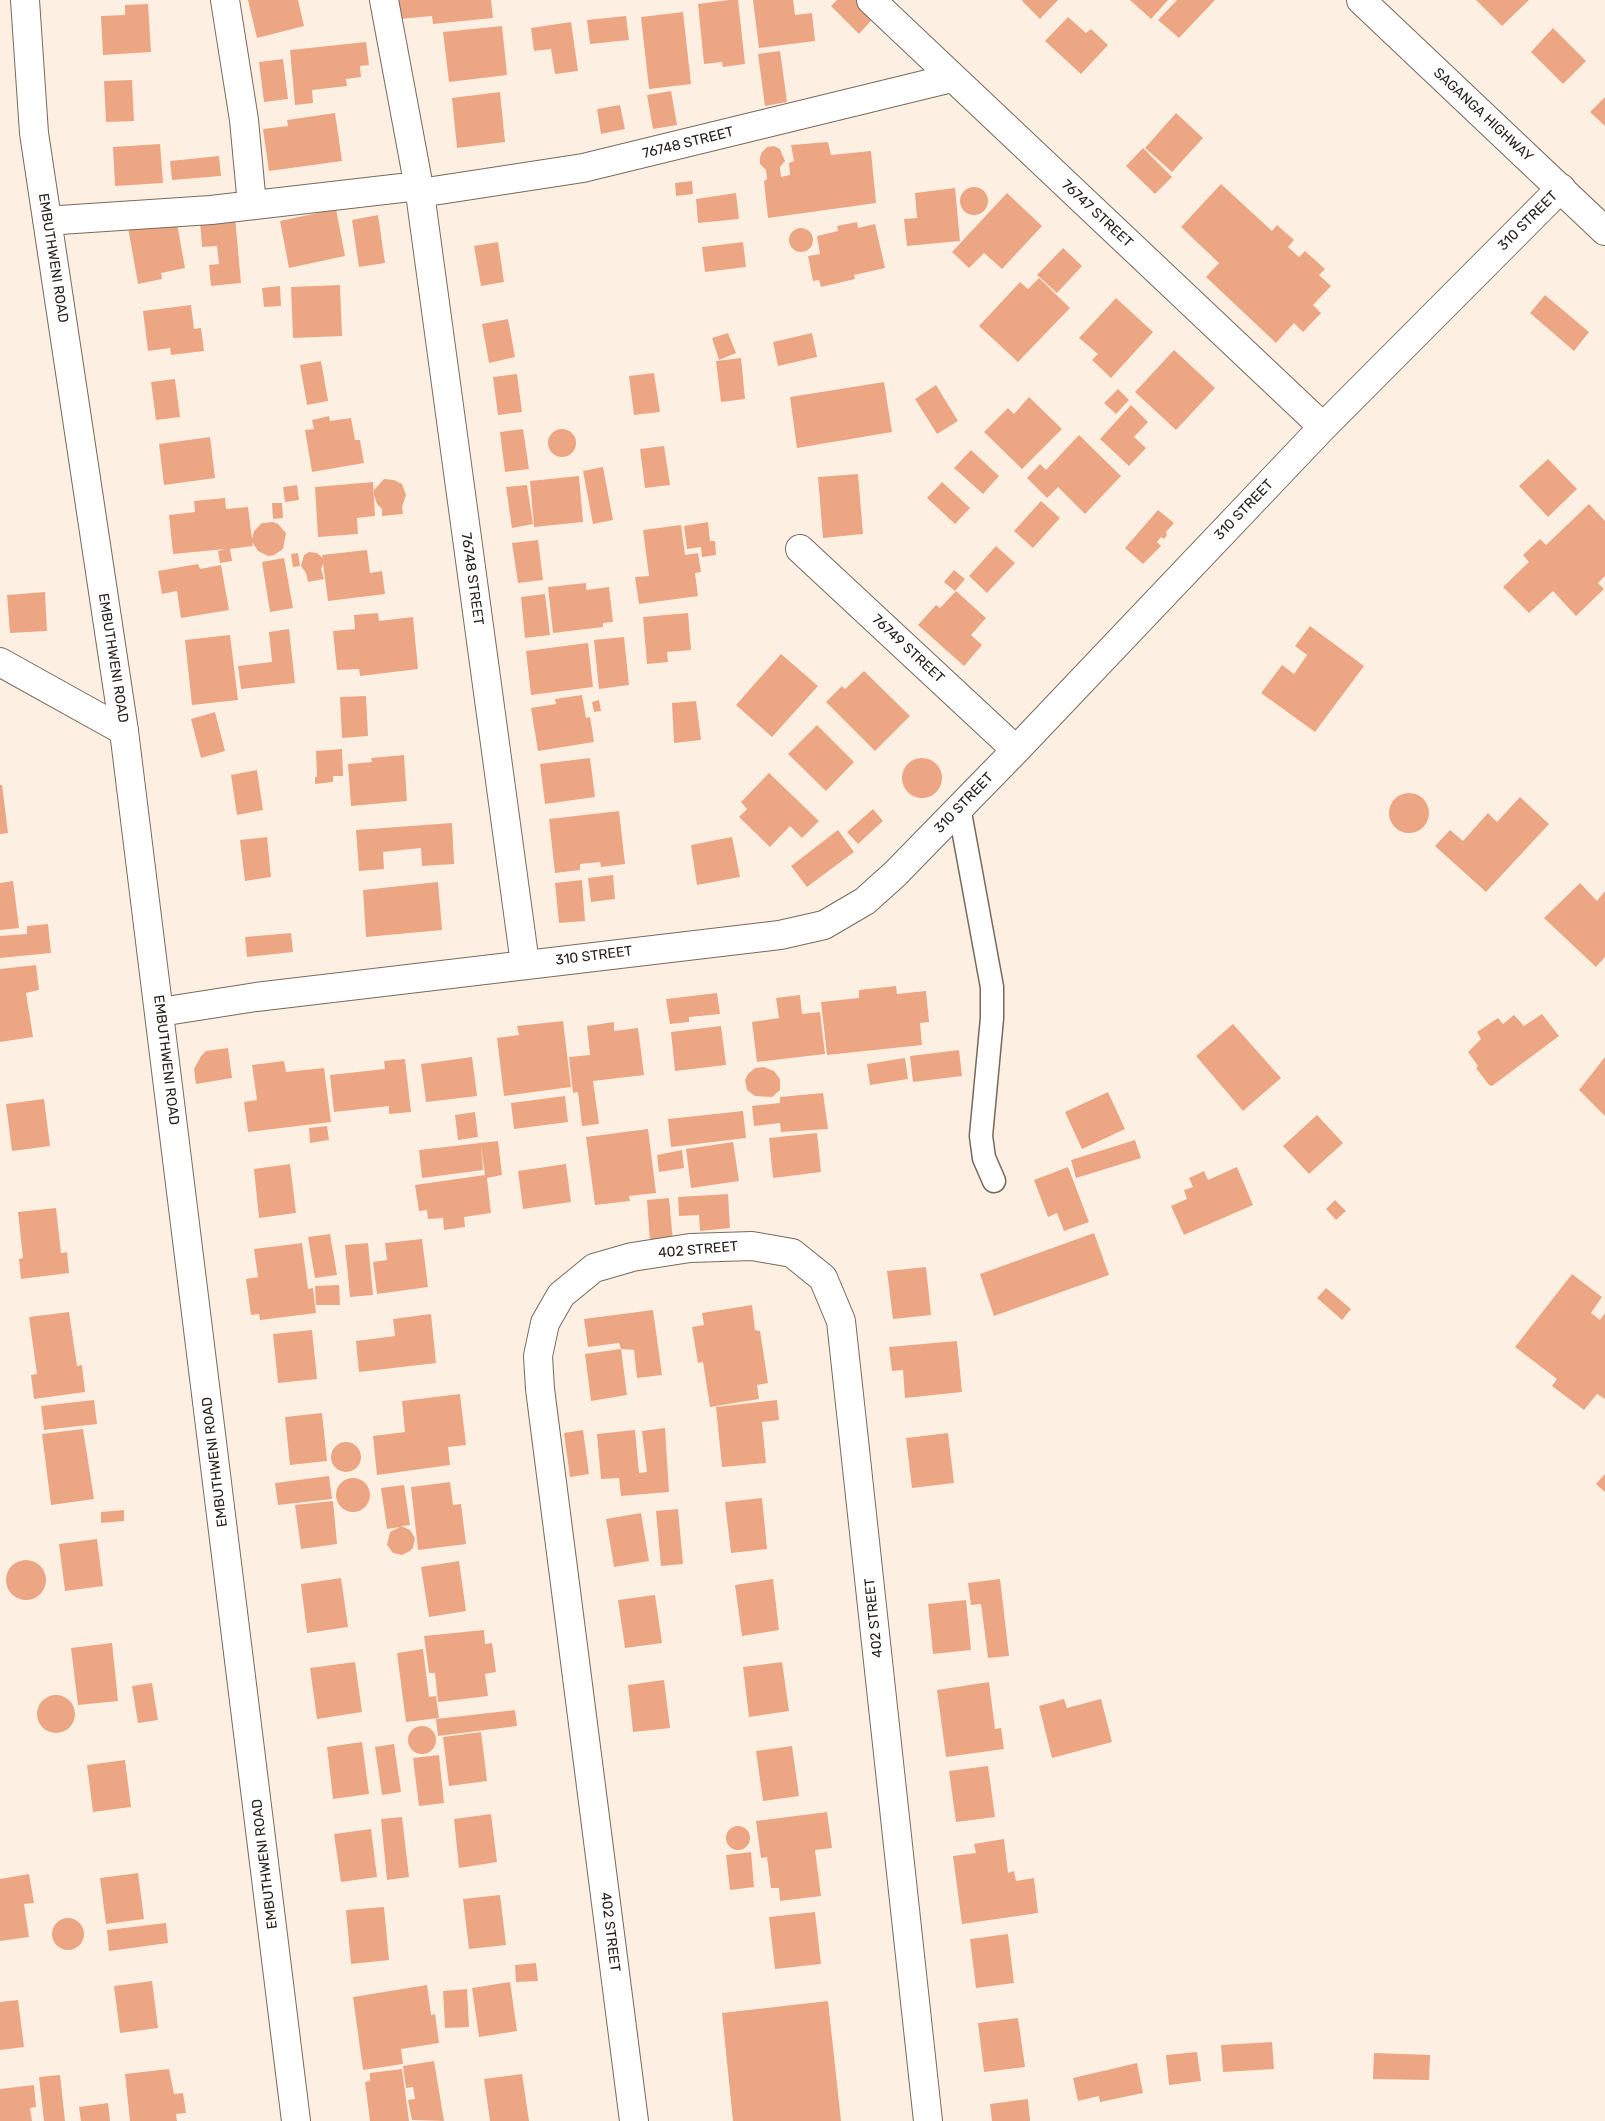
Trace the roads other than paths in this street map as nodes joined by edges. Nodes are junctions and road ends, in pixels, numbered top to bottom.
1 (25, 0) edge
2 (224, 0) edge
3 (384, 0) edge
4 (871, 0) edge
5 (1361, 0) edge
6 (952, 78) junction
7 (1561, 188) junction
8 (419, 190) junction
9 (252, 205) junction
10 (47, 218) junction
11 (1605, 231) edge
12 (1323, 427) junction
13 (800, 548) dead end
14 (0, 662) edge
15 (124, 731) junction
16 (1016, 750) junction
17 (960, 808) junction
18 (525, 964) junction
19 (160, 1012) junction
20 (994, 1181) dead end
21 (296, 2121) edge
22 (634, 2121) edge
23 (928, 2121) edge

1 - 10 street, EMBUTHWENI ROAD
2 - 9 street
3 - 8 street, 76748 STREET
4 - 6 street, 76747 STREET
5 - 7 street, SAGANGA HIGHWAY
6 - 8 street, 76748 STREET
6 - 12 street, 76747 STREET
7 - 11 street, SAGANGA HIGHWAY
7 - 12 street, 310 STREET
8 - 9 street
8 - 18 street, 76748 STREET
9 - 10 street
10 - 15 street, EMBUTHWENI ROAD
12 - 16 street, 310 STREET
13 - 16 street, 76749 STREET
14 - 15 street
15 - 19 street, EMBUTHWENI ROAD
16 - 17 street, 310 STREET
17 - 18 street, 310 STREET
17 - 20 lane
18 - 19 street, 310 STREET
19 - 21 street, EMBUTHWENI ROAD
22 - 23 street, 402 STREET

